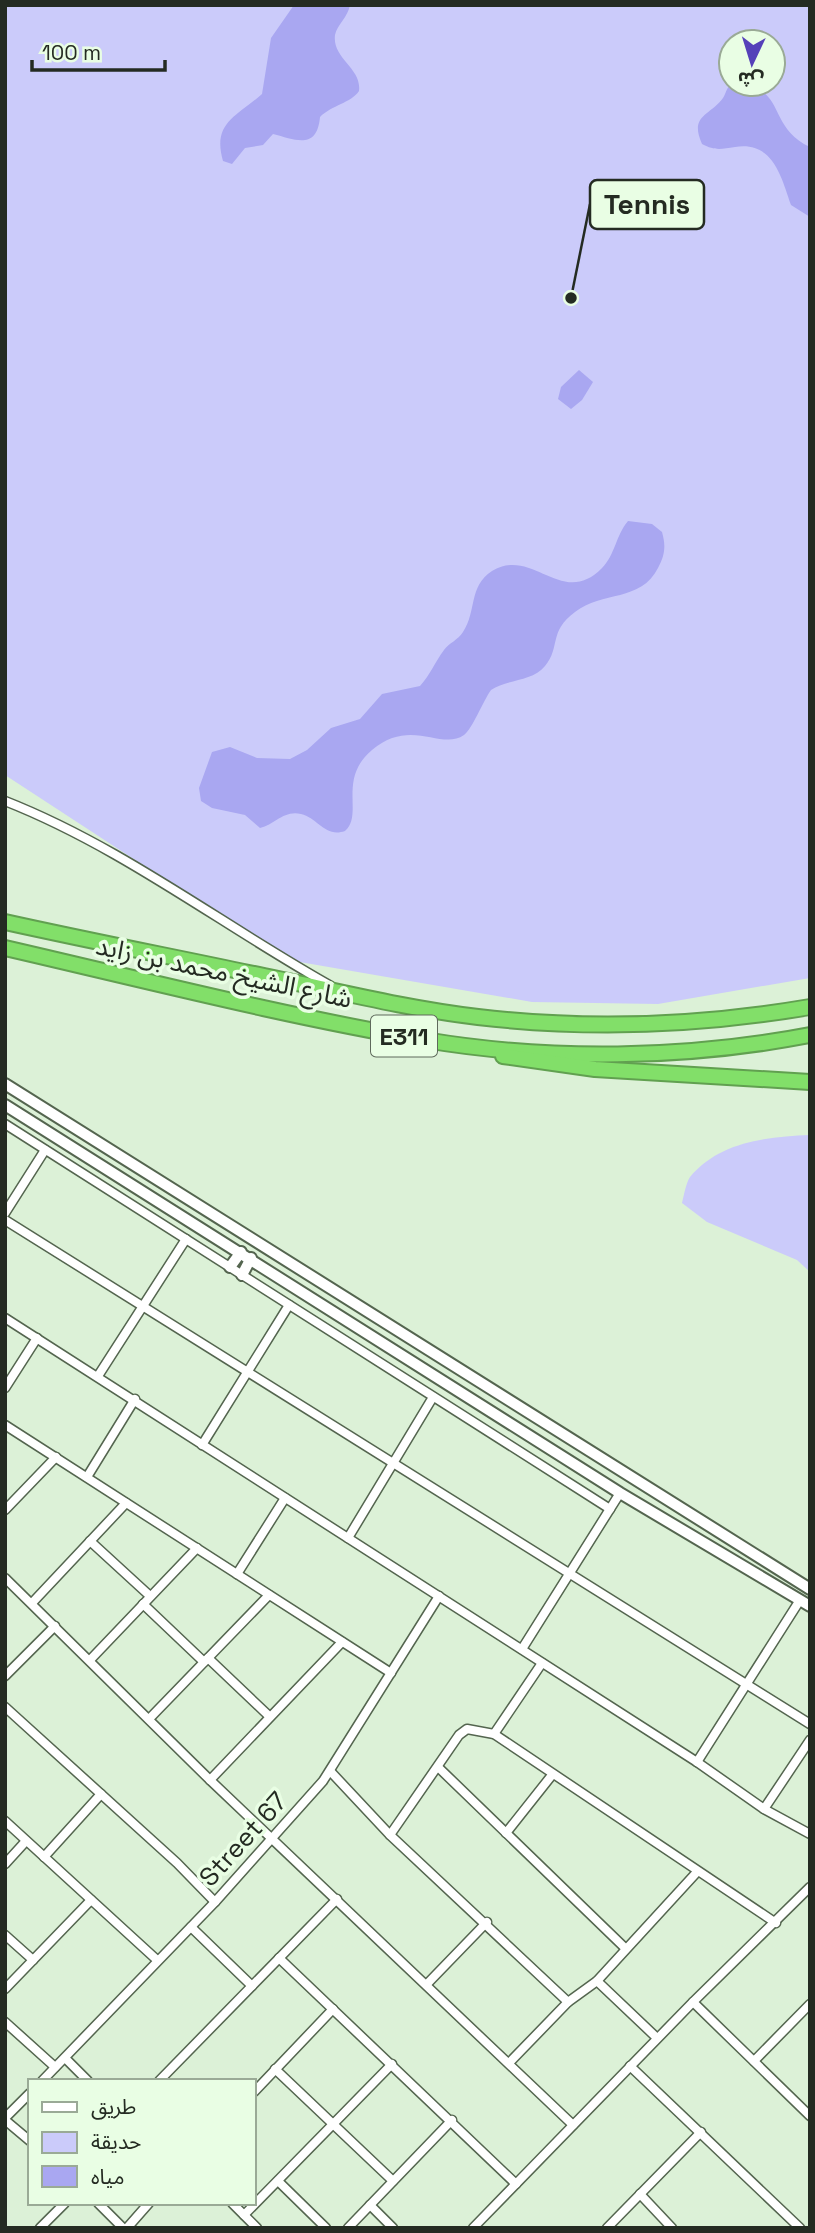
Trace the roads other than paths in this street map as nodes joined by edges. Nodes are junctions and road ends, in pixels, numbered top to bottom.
1 (5, 801) edge
2 (5, 922) edge
3 (5, 948) edge
4 (340, 992) junction
5 (810, 1007) edge
6 (810, 1035) edge
7 (427, 1041) junction
8 (810, 1082) edge
9 (5, 1084) edge
10 (5, 1105) edge
11 (5, 1124) edge
12 (45, 1150) junction
13 (5, 1213) edge
14 (5, 1220) edge
15 (186, 1239) junction
16 (240, 1252) junction
17 (251, 1258) junction
18 (230, 1267) junction
19 (242, 1275) junction
20 (144, 1305) junction
21 (289, 1305) junction
22 (5, 1318) edge
23 (37, 1338) junction
24 (248, 1371) junction
25 (98, 1376) junction
26 (5, 1388) edge
27 (433, 1396) junction
28 (135, 1399) junction
29 (5, 1425) edge
30 (202, 1445) junction
31 (56, 1457) junction
32 (392, 1462) junction
33 (87, 1477) junction
34 (620, 1493) junction
35 (285, 1498) junction
36 (126, 1503) junction
37 (610, 1509) junction
38 (5, 1510) edge
39 (348, 1538) junction
40 (90, 1541) junction
41 (197, 1548) junction
42 (237, 1574) junction
43 (569, 1574) junction
44 (5, 1578) edge
45 (810, 1589) edge
46 (269, 1595) junction
47 (150, 1597) junction
48 (439, 1597) junction
49 (32, 1603) junction
50 (805, 1603) edge
51 (144, 1604) junction
52 (55, 1626) junction
53 (342, 1642) junction
54 (522, 1649) junction
55 (90, 1660) junction
56 (206, 1660) junction
57 (542, 1663) junction
58 (391, 1674) junction
59 (5, 1676) edge
60 (748, 1684) junction
61 (5, 1707) edge
62 (269, 1716) junction
63 (149, 1718) junction
64 (810, 1724) edge
65 (494, 1734) junction
66 (810, 1740) edge
67 (697, 1762) junction
68 (439, 1768) junction
69 (331, 1772) junction
70 (552, 1774) junction
71 (209, 1780) junction
72 (101, 1794) junction
73 (764, 1809) junction
74 (5, 1821) edge
75 (506, 1833) junction
76 (810, 1834) edge
77 (390, 1835) junction
78 (273, 1839) junction
79 (26, 1840) junction
80 (44, 1857) junction
81 (5, 1864) edge
82 (697, 1872) junction
83 (808, 1890) edge
84 (337, 1899) junction
85 (91, 1900) junction
86 (215, 1902) junction
87 (486, 1923) junction
88 (776, 1923) junction
89 (191, 1927) junction
90 (5, 1935) edge
91 (624, 1947) junction
92 (279, 1958) junction
93 (33, 1960) junction
94 (157, 1960) junction
95 (597, 1981) junction
96 (427, 1984) junction
97 (251, 1986) junction
98 (5, 1989) edge
99 (693, 2001) junction
100 (568, 2002) junction
101 (810, 2004) edge
102 (333, 2009) junction
103 (5, 2022) edge
104 (657, 2038) junction
105 (65, 2058) junction
106 (754, 2061) junction
107 (509, 2063) junction
108 (392, 2064) junction
109 (630, 2066) junction
110 (55, 2067) junction
111 (275, 2069) junction
112 (44, 2079) edge
113 (86, 2079) edge
114 (161, 2079) edge
115 (256, 2090) edge
116 (28, 2096) edge
117 (810, 2116) edge
118 (5, 2119) edge
119 (452, 2120) junction
120 (333, 2124) junction
121 (573, 2125) junction
122 (701, 2132) junction
123 (28, 2139) edge
124 (278, 2181) junction
125 (393, 2181) junction
126 (516, 2183) junction
127 (640, 2194) junction
128 (256, 2203) edge
129 (63, 2205) edge
130 (100, 2205) edge
131 (147, 2205) edge
132 (234, 2205) edge
133 (254, 2205) edge
134 (370, 2205) junction
135 (244, 2215) junction
136 (40, 2228) edge
137 (125, 2228) edge
138 (257, 2228) edge
139 (326, 2228) edge
140 (348, 2228) edge
141 (393, 2228) edge
142 (473, 2228) edge
143 (607, 2228) edge
144 (672, 2228) edge
145 (800, 2228) edge

1 - 4 street
2 - 4 highway, شارع الشيخ محمد بن زايد / E311
3 - 7 highway, شارع الشيخ محمد بن زايد / E311
4 - 5 highway, شارع الشيخ محمد بن زايد / E311
6 - 7 highway, شارع الشيخ محمد بن زايد / E311
7 - 8 highway
9 - 45 main road
10 - 16 main road
11 - 12 street
12 - 13 street
12 - 15 street
14 - 20 street
15 - 18 street
15 - 20 street
16 - 17 main road
16 - 18 main road
17 - 19 main road
17 - 34 main road
18 - 19 street
19 - 21 street
20 - 24 street
20 - 25 street
21 - 24 street
21 - 27 street
22 - 23 street
23 - 25 street
23 - 26 street
24 - 30 street
24 - 32 street
25 - 28 street
27 - 32 street
27 - 37 street
28 - 30 street
28 - 33 street
29 - 31 street
30 - 35 street
31 - 33 street
31 - 38 street
32 - 39 street
32 - 43 street
33 - 36 street
34 - 37 street
34 - 50 main road
35 - 39 street
35 - 42 street
36 - 40 street
36 - 41 street
37 - 43 street
39 - 48 street
40 - 47 street
40 - 49 street
41 - 42 street
41 - 47 street
42 - 46 street
43 - 54 street
43 - 60 street
44 - 49 street
46 - 53 street
46 - 56 street
47 - 51 street
48 - 54 street
48 - 58 street, Street 67
49 - 52 street
50 - 60 street
51 - 55 street
51 - 56 street
52 - 55 street
52 - 59 street
53 - 58 street
53 - 62 street
54 - 57 street
55 - 63 street
56 - 62 street
56 - 63 street
57 - 65 street
57 - 67 street
58 - 69 street, Street 67
60 - 64 street
60 - 67 street
61 - 72 street
62 - 71 street
63 - 71 street
65 - 68 street
65 - 70 street
66 - 73 street
67 - 73 street
68 - 75 street
68 - 77 street
69 - 77 street
69 - 78 street, Street 67
70 - 75 street
70 - 82 street
71 - 78 street
72 - 80 street
72 - 86 street
73 - 76 street
74 - 79 street
75 - 91 street
77 - 87 street
78 - 84 street
78 - 86 street, Street 67
79 - 80 street
79 - 81 street
80 - 85 street
82 - 88 street
82 - 91 street
83 - 88 street
84 - 92 street
84 - 96 street
85 - 93 street
85 - 94 street
86 - 89 street, Street 67
87 - 96 street
87 - 100 street
88 - 99 street
89 - 94 street, Street 67
89 - 97 street
90 - 93 street
91 - 95 street
92 - 97 street
92 - 102 street
93 - 98 street
94 - 105 street, Street 67
95 - 100 street
95 - 104 street
96 - 107 street
97 - 114 street
99 - 104 street
99 - 106 street
100 - 107 street
101 - 106 street
102 - 108 street
102 - 111 street
103 - 110 street
104 - 109 street
105 - 110 street, Street 67
105 - 113 street
106 - 117 street
107 - 121 street
108 - 119 street
108 - 120 street
109 - 121 street
109 - 122 street
110 - 112 street, Street 67
111 - 115 street
111 - 120 street
116 - 118 street
118 - 123 street
119 - 125 street
119 - 126 street
120 - 124 street
120 - 125 street
121 - 126 street
122 - 127 street
122 - 145 street
124 - 128 street
124 - 139 street
125 - 134 street
126 - 142 street
127 - 143 street
127 - 144 street
129 - 136 street
130 - 137 street
131 - 137 street
132 - 135 street
133 - 135 street
134 - 140 street
134 - 141 street
135 - 138 street

